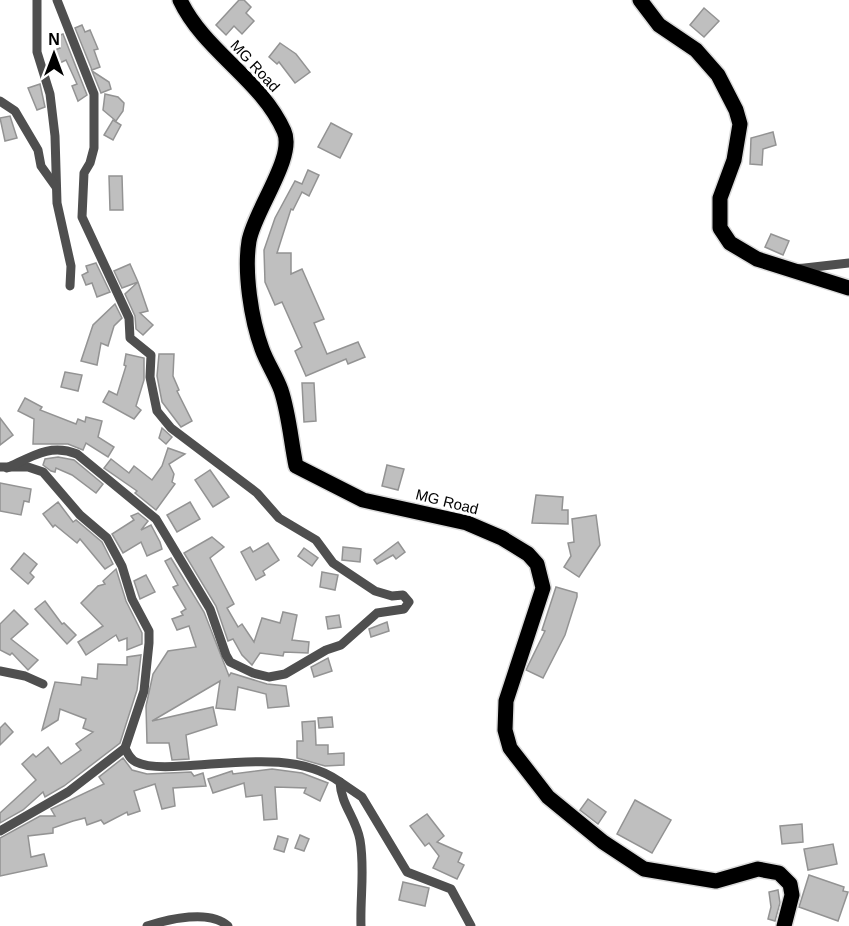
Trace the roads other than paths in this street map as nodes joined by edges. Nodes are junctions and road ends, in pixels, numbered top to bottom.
1 (37, 0) edge
2 (57, 0) edge
3 (180, 0) edge
4 (640, 0) edge
5 (0, 101) edge
6 (56, 187) junction
7 (849, 263) edge
8 (791, 270) junction
9 (70, 286) dead end
10 (849, 288) edge
11 (3, 467) edge
12 (0, 670) edge
13 (43, 684) dead end
14 (125, 748) junction
15 (340, 783) junction
16 (0, 831) edge
17 (147, 926) edge
18 (228, 926) edge
19 (361, 926) edge
20 (471, 926) edge
21 (784, 926) edge

1 - 6 street
2 - 11 street
3 - 21 main road, MG Road
4 - 8 main road
5 - 6 street
6 - 9 street
7 - 8 street
8 - 10 main road
11 - 14 street
12 - 13 street
14 - 15 street
14 - 16 street
15 - 19 street
15 - 20 street
17 - 18 street

